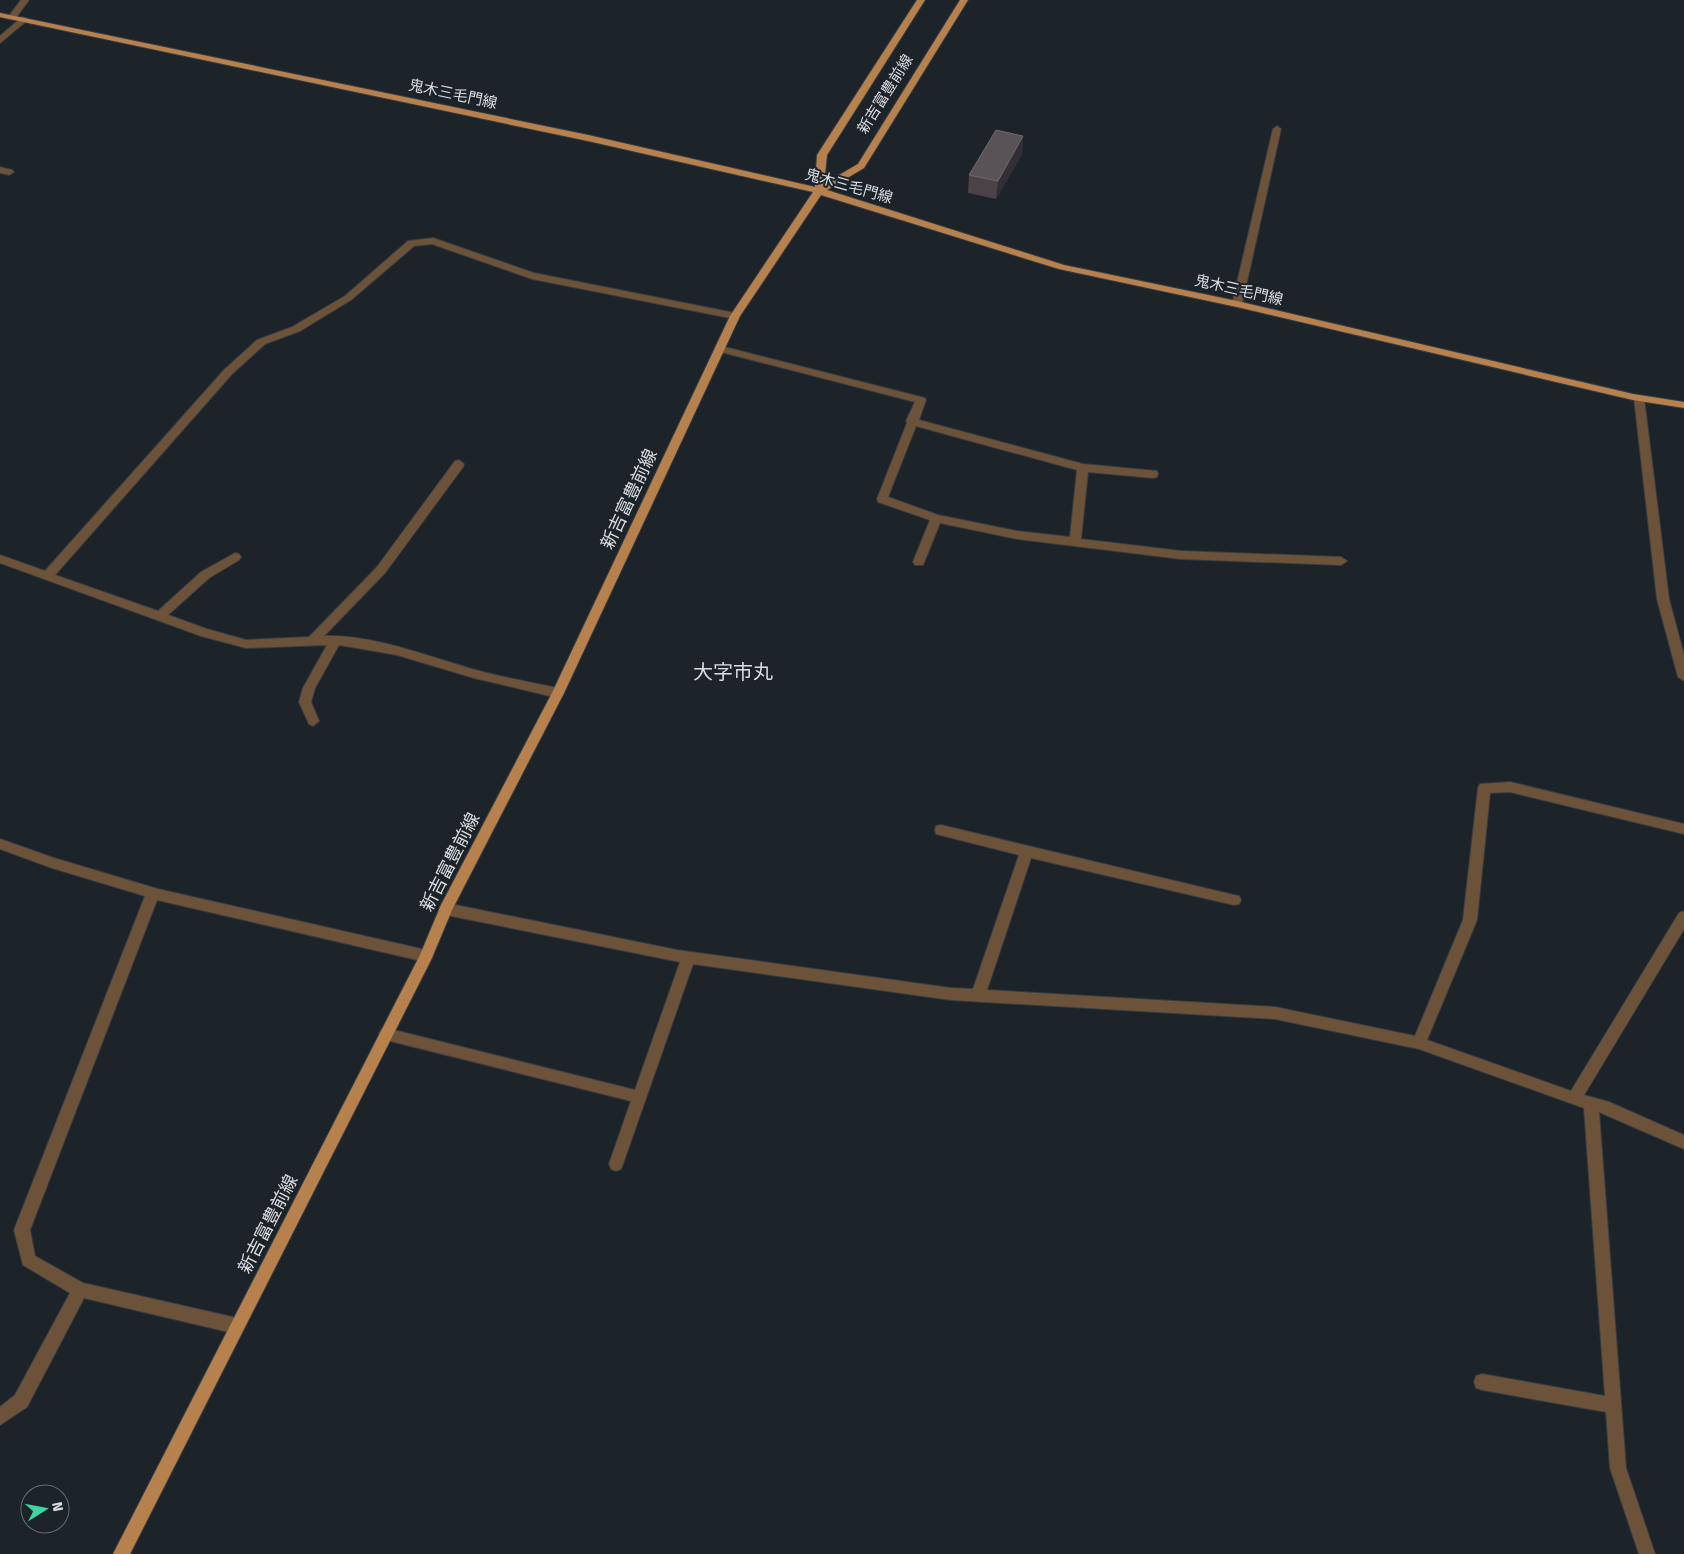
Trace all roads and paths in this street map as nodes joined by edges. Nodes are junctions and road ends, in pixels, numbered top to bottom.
1 (26, 0) edge
2 (921, 0) edge
3 (964, 0) edge
4 (0, 15) edge
5 (12, 17) junction
6 (26, 19) junction
7 (0, 40) edge
8 (1277, 129) dead end
9 (819, 191) junction
10 (1237, 304) junction
11 (736, 316) junction
12 (721, 349) junction
13 (1639, 398) junction
14 (1684, 405) edge
15 (911, 420) junction
16 (459, 464) dead end
17 (1083, 468) junction
18 (1153, 474) dead end
19 (936, 518) junction
20 (1075, 542) junction
21 (236, 557) dead end
22 (0, 558) edge
23 (1341, 561) dead end
24 (919, 562) dead end
25 (48, 575) junction
26 (160, 616) junction
27 (336, 640) junction
28 (312, 641) junction
29 (1684, 677) edge
30 (558, 693) junction
31 (312, 722) dead end
32 (1684, 829) edge
33 (941, 830) dead end
34 (0, 844) edge
35 (1027, 852) junction
36 (153, 892) junction
37 (1234, 900) dead end
38 (446, 909) junction
39 (1684, 917) edge
40 (426, 956) junction
41 (689, 958) junction
42 (978, 996) junction
43 (386, 1034) junction
44 (1419, 1043) junction
45 (640, 1098) junction
46 (1574, 1098) junction
47 (1591, 1103) junction
48 (1684, 1142) edge
49 (616, 1164) dead end
50 (80, 1290) junction
51 (237, 1326) junction
52 (1482, 1382) dead end
53 (1613, 1405) junction
54 (0, 1417) edge
55 (121, 1554) edge
56 (1647, 1554) edge

1 - 5 street
2 - 9 main road, 新吉富豊前線
3 - 9 main road, 新吉富豊前線
4 - 5 main road, 鬼木三毛門線
5 - 6 main road, 鬼木三毛門線
6 - 7 street
6 - 9 main road, 鬼木三毛門線
8 - 10 street
9 - 10 main road, 鬼木三毛門線
9 - 11 main road, 新吉富豊前線
10 - 13 main road, 鬼木三毛門線
11 - 12 main road, 新吉富豊前線
11 - 25 street
12 - 15 street
12 - 30 main road, 新吉富豊前線
13 - 14 main road, 鬼木三毛門線
13 - 29 street
15 - 17 street
15 - 19 street
16 - 28 street
17 - 18 street
17 - 20 street
19 - 20 street
19 - 24 street
20 - 23 street
21 - 26 street
22 - 25 street
25 - 26 street
26 - 28 street
27 - 28 street
27 - 30 street
27 - 31 street
30 - 38 main road, 新吉富豊前線
32 - 44 street
33 - 35 street
34 - 36 street
35 - 37 street
35 - 42 street
36 - 40 street
36 - 50 street
38 - 40 main road, 新吉富豊前線
38 - 41 street
39 - 46 street
40 - 43 main road, 新吉富豊前線
41 - 42 street
41 - 45 street
42 - 44 street
43 - 45 street
43 - 51 main road, 新吉富豊前線
44 - 46 street
45 - 49 street
46 - 47 street
47 - 48 street
47 - 53 street
50 - 51 street
50 - 54 street
51 - 55 main road, 新吉富豊前線
52 - 53 street
53 - 56 street

